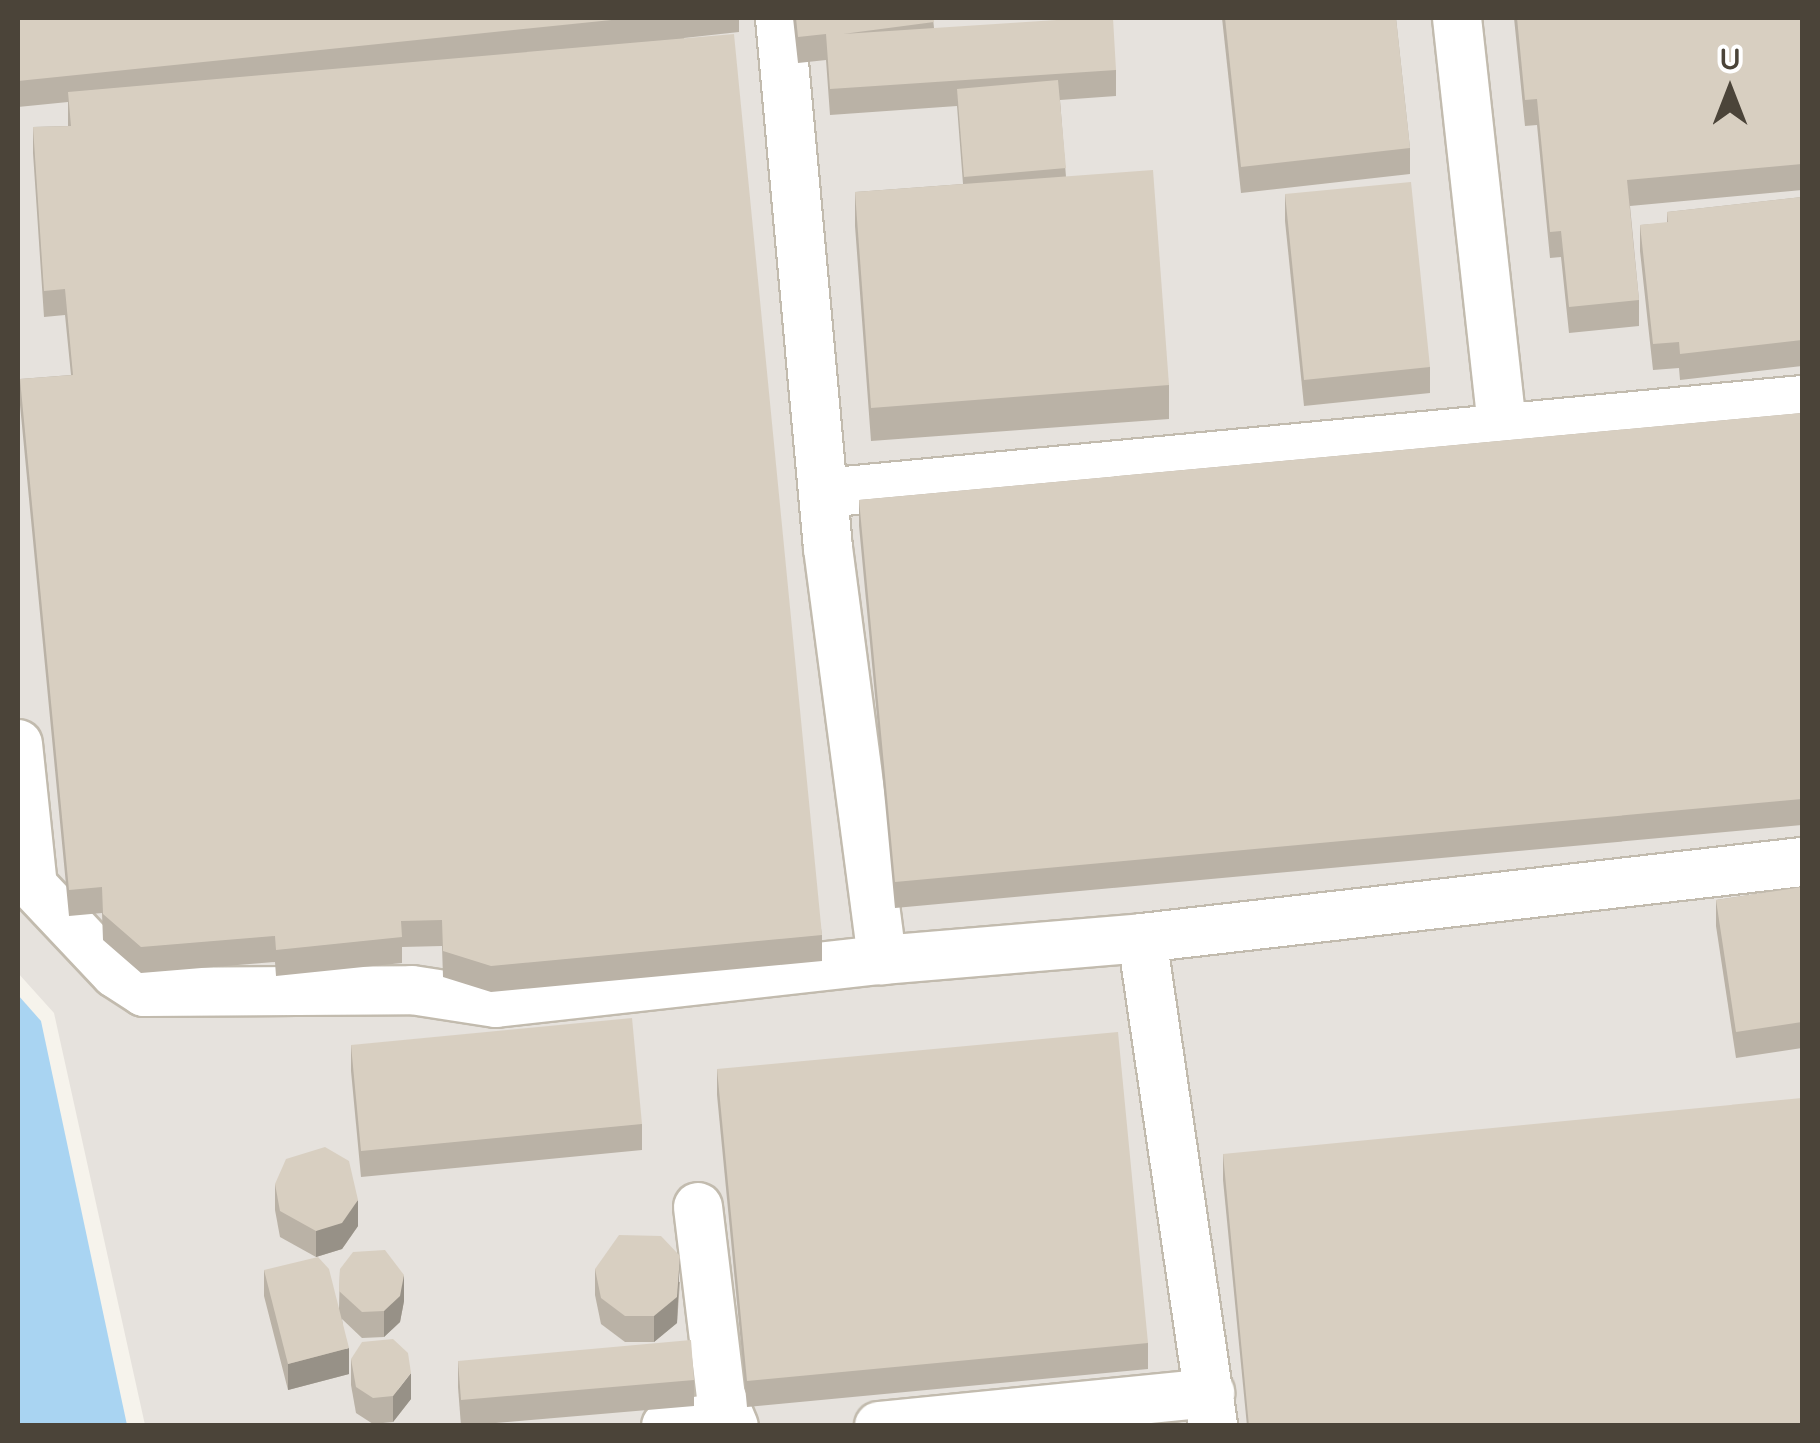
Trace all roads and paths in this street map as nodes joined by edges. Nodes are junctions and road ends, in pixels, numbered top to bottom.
1 (780, 18) edge
2 (1457, 18) edge
3 (1802, 400) edge
4 (1502, 428) junction
5 (824, 492) junction
6 (18, 744) edge
7 (1802, 862) edge
8 (1142, 938) junction
9 (882, 960) junction
10 (698, 1207) dead end
11 (1211, 1409) edge
12 (730, 1421) edge
13 (666, 1426) edge
14 (879, 1426) edge

1 - 5 lane
2 - 4 lane
3 - 4 lane
4 - 5 lane
5 - 9 lane
6 - 9 lane
7 - 8 lane
8 - 9 lane
8 - 11 lane
10 - 12 lane
11 - 14 lane
12 - 13 lane

